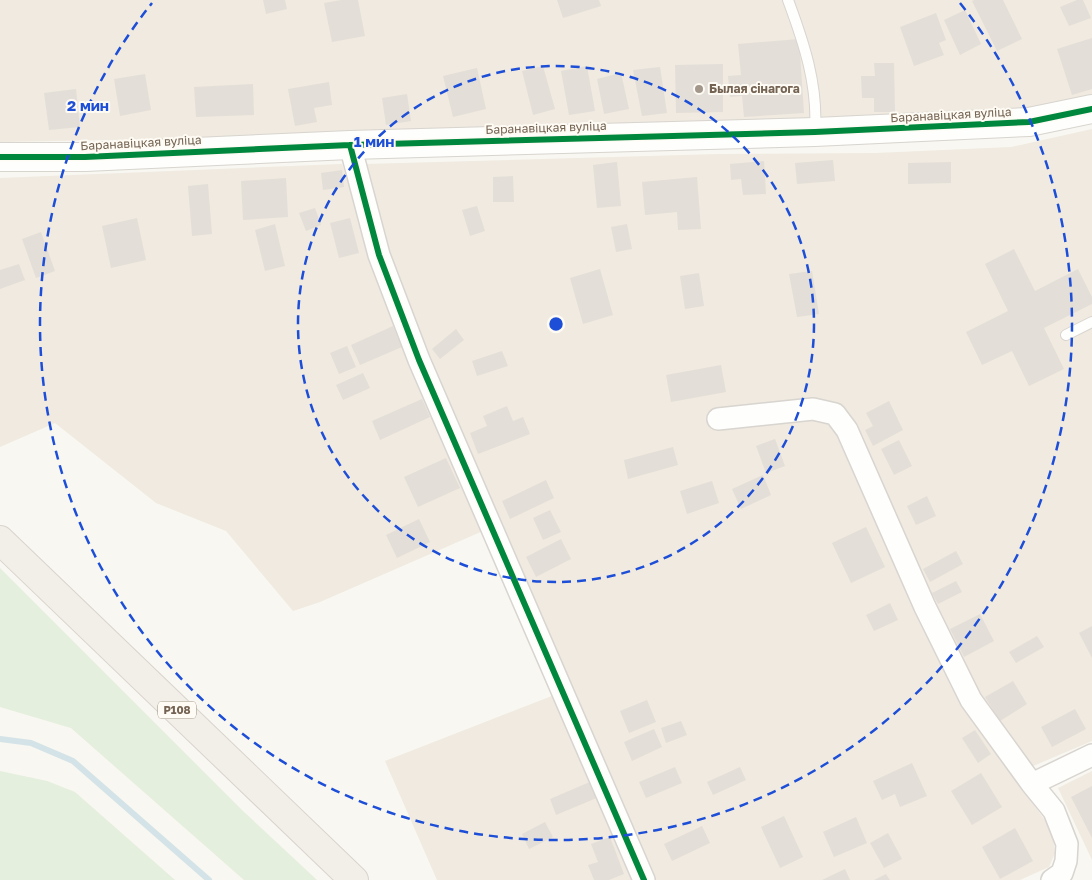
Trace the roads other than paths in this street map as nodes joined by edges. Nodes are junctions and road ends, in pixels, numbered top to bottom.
1 (788, 0) edge
2 (1092, 109) edge
3 (815, 132) junction
4 (350, 145) junction
5 (0, 158) edge
6 (1092, 322) edge
7 (1066, 335) dead end
8 (718, 419) dead end
9 (0, 540) edge
10 (1092, 755) edge
11 (1032, 784) junction
12 (354, 880) edge
13 (644, 880) edge
14 (1052, 880) edge

1 - 3 lane
2 - 3 street, Баранавіцкая вуліца
3 - 4 street, Баранавіцкая вуліца
4 - 5 street, Баранавіцкая вуліца
4 - 13 street
6 - 7 lane
8 - 11 street
9 - 12 main road, Р108
10 - 11 street
11 - 14 street

